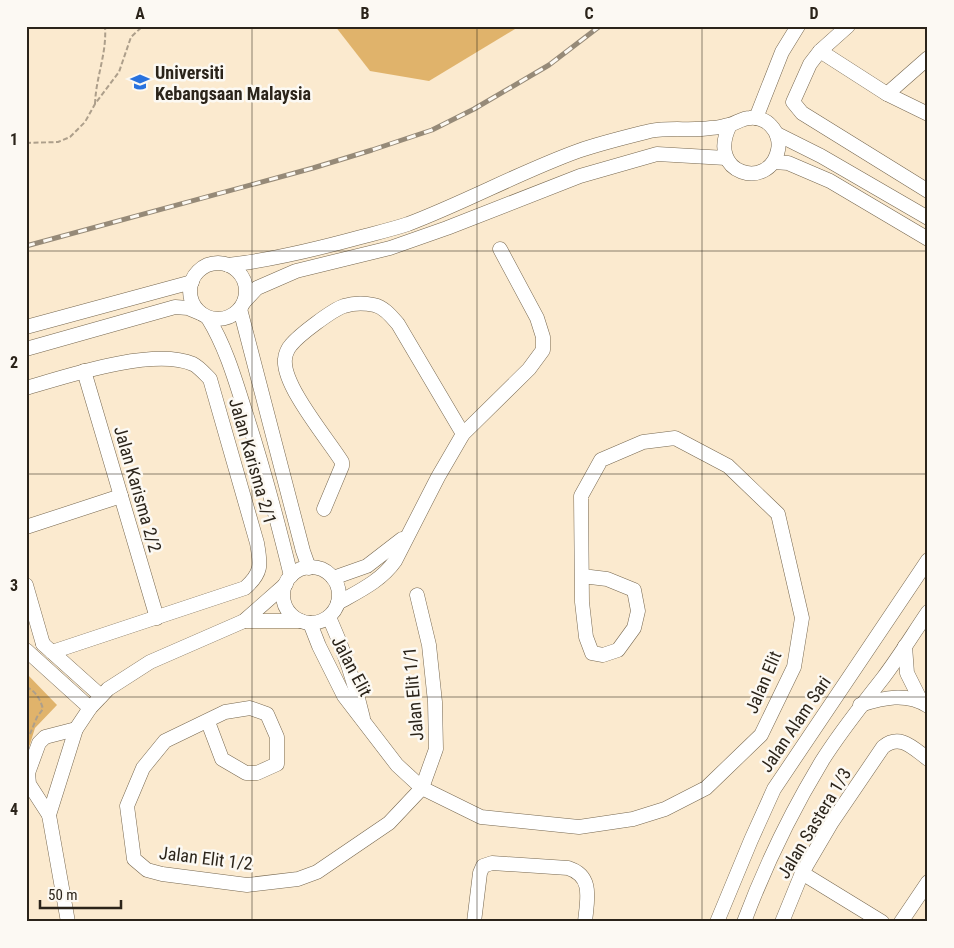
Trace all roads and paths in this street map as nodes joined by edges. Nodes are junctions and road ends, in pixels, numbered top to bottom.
1 (106, 26) edge
2 (143, 26) edge
3 (798, 26) edge
4 (848, 26) edge
5 (820, 51) junction
6 (928, 58) edge
7 (887, 94) junction
8 (95, 104) junction
9 (928, 114) edge
10 (756, 118) junction
11 (730, 125) junction
12 (777, 134) junction
13 (26, 143) edge
14 (726, 158) junction
15 (774, 162) junction
16 (924, 188) edge
17 (908, 205) junction
18 (928, 218) edge
19 (928, 239) edge
20 (500, 248) dead end
21 (228, 265) junction
22 (192, 282) junction
23 (242, 306) junction
24 (204, 315) junction
25 (26, 327) edge
26 (26, 349) edge
27 (84, 371) junction
28 (26, 388) edge
29 (463, 434) junction
30 (121, 496) junction
31 (324, 509) dead end
32 (26, 527) edge
33 (407, 536) junction
34 (928, 560) edge
35 (309, 568) junction
36 (582, 576) junction
37 (333, 578) junction
38 (289, 580) junction
39 (26, 585) edge
40 (417, 595) dead end
41 (338, 604) junction
42 (928, 612) edge
43 (330, 617) junction
44 (157, 618) junction
45 (244, 621) junction
46 (306, 622) junction
47 (905, 646) junction
48 (48, 648) junction
49 (26, 650) edge
50 (26, 687) edge
51 (101, 696) junction
52 (924, 704) edge
53 (860, 705) junction
54 (90, 708) junction
55 (208, 722) junction
56 (365, 724) junction
57 (76, 729) junction
58 (30, 734) dead end
59 (928, 759) edge
60 (422, 788) junction
61 (49, 815) junction
62 (802, 873) junction
63 (928, 882) edge
64 (68, 922) edge
65 (474, 922) edge
66 (585, 922) edge
67 (717, 922) edge
68 (744, 922) edge
69 (782, 922) edge
70 (882, 922) edge
71 (901, 922) edge

1 - 8 path
2 - 8 path
3 - 10 street
4 - 5 street
5 - 7 street
5 - 16 street
6 - 7 street
7 - 9 street
8 - 13 path
10 - 11 street
10 - 12 street
11 - 14 street
11 - 21 street
12 - 15 street
12 - 17 street
14 - 15 street
14 - 23 street
15 - 19 street
16 - 17 street
17 - 18 street
20 - 29 street
21 - 22 street
21 - 23 street
22 - 24 street
22 - 25 street
23 - 24 street
23 - 35 street
24 - 26 street
24 - 38 street
27 - 28 street, Jalan Karisma 2/1
27 - 30 street, Jalan Karisma 2/2
27 - 44 street, Jalan Karisma 2/1
29 - 31 street
29 - 33 street
30 - 32 street
30 - 44 street, Jalan Karisma 2/2
33 - 37 street
33 - 41 street
34 - 67 street, Jalan Alam Sari
35 - 37 street
35 - 38 street
36 - 36 street, Jalan Elit
36 - 60 street, Jalan Elit
37 - 41 street
38 - 45 street
38 - 46 street
39 - 48 street
40 - 60 street, Jalan Elit 1/1
41 - 43 street
42 - 47 street
43 - 46 street
43 - 56 street, Jalan Elit
44 - 48 street, Jalan Karisma 2/1
45 - 46 street
45 - 51 street
46 - 56 street, Jalan Elit
47 - 52 street
47 - 53 street
48 - 49 street, Jalan Karisma 2/1
48 - 51 street
49 - 54 street
50 - 58 path
51 - 54 street
52 - 53 street
53 - 68 street
54 - 57 street
55 - 55 street, Jalan Elit 1/2
55 - 60 street, Jalan Elit 1/2
56 - 60 street, Jalan Elit
57 - 61 street
57 - 61 street
59 - 62 street, Jalan Sastera 1/3
61 - 64 street
62 - 69 street, Jalan Sastera 1/3
62 - 70 street
63 - 71 street
65 - 66 street

